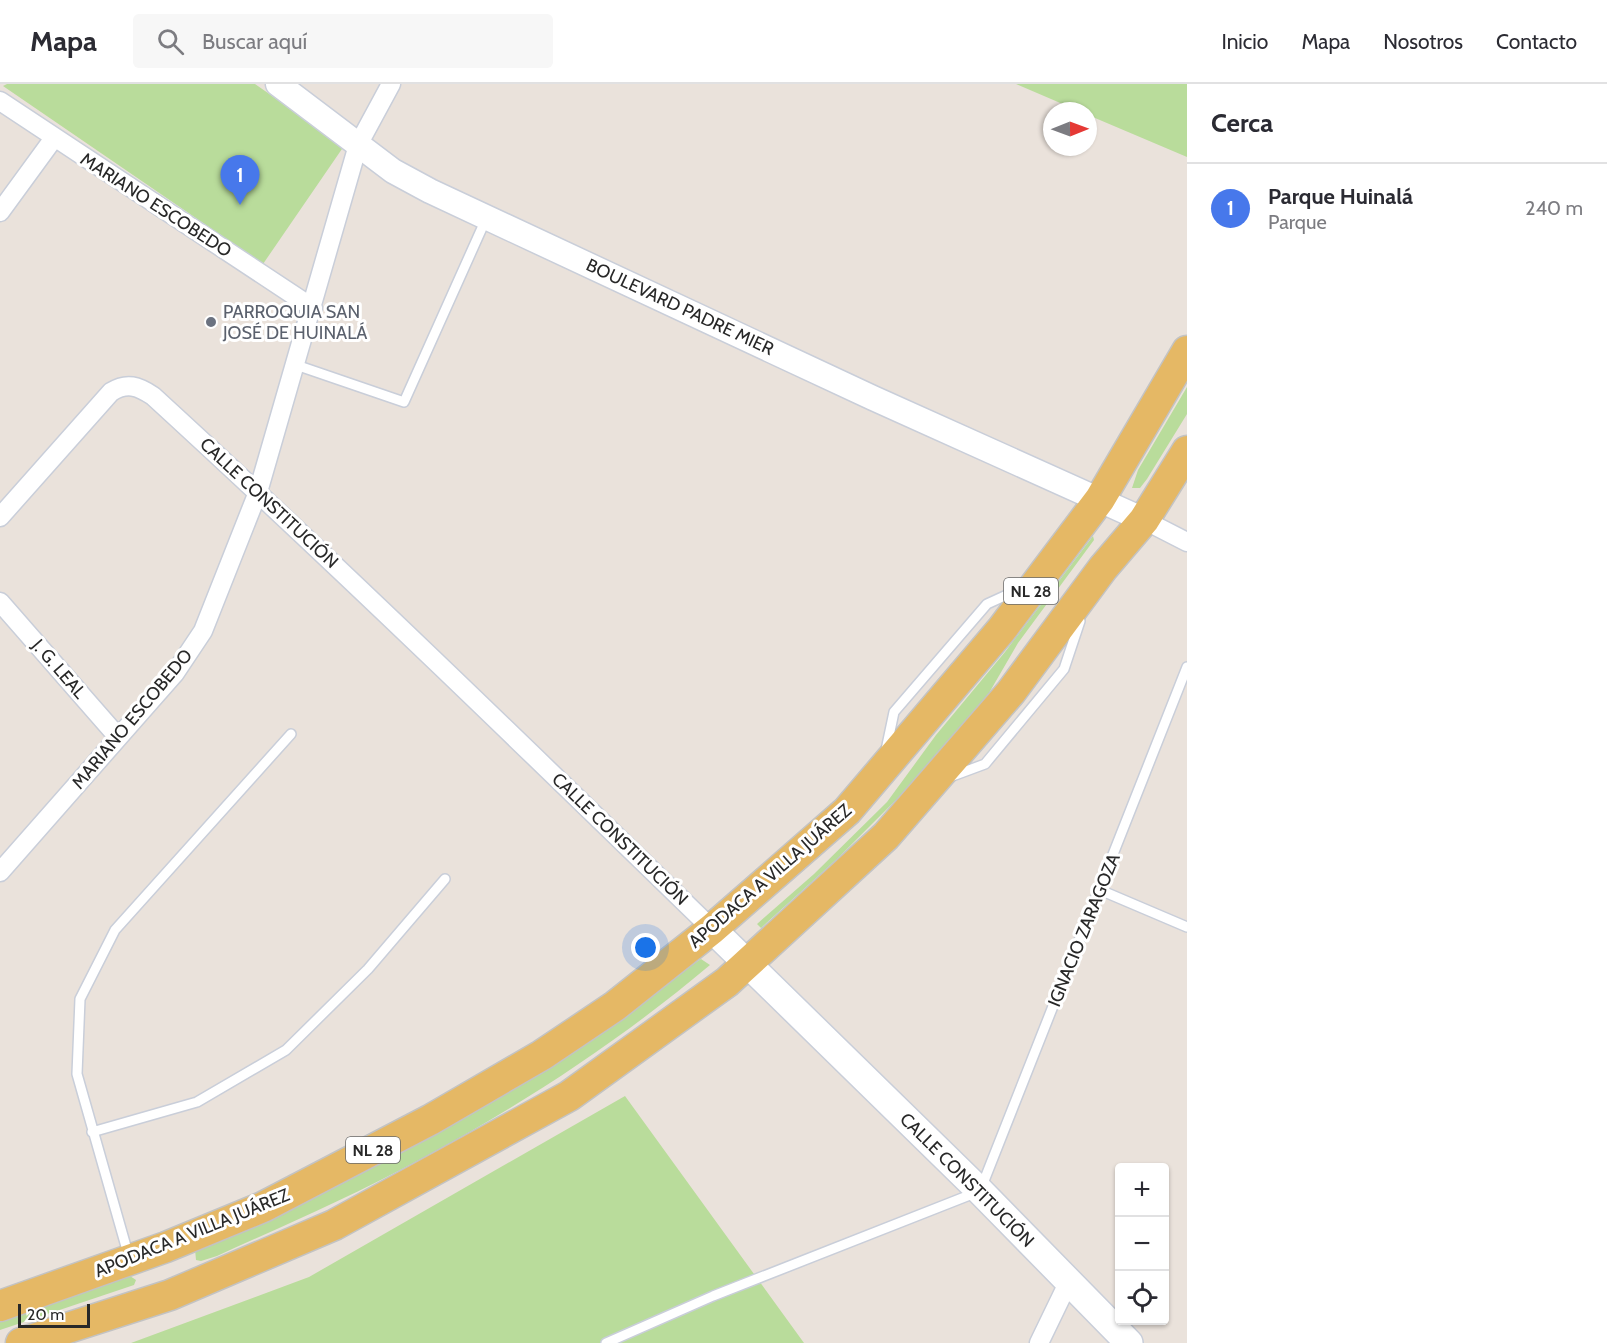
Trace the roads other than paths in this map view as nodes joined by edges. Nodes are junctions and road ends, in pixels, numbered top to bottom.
1 (278, 84) edge
2 (391, 84) edge
3 (0, 101) edge
4 (54, 138) junction
5 (358, 145) junction
6 (0, 212) edge
7 (487, 217) junction
8 (313, 308) junction
9 (1187, 351) edge
10 (296, 365) junction
11 (1187, 451) edge
12 (258, 492) junction
13 (1100, 499) junction
14 (0, 517) edge
15 (1144, 520) junction
16 (1187, 542) edge
17 (0, 602) edge
18 (1187, 668) edge
19 (291, 734) dead end
20 (118, 737) junction
21 (0, 872) edge
22 (445, 879) dead end
23 (1100, 890) junction
24 (1187, 927) edge
25 (712, 929) junction
26 (748, 963) junction
27 (92, 1132) junction
28 (980, 1191) junction
29 (130, 1260) junction
30 (1068, 1283) junction
31 (0, 1306) edge
32 (21, 1343) edge
33 (606, 1343) edge
34 (1039, 1343) edge
35 (1129, 1343) edge

1 - 5 street, BOULEVARD PADRE MIER
2 - 5 street, MARIANO ESCOBEDO
3 - 4 street, MARIANO ESCOBEDO
4 - 6 street
4 - 8 street, MARIANO ESCOBEDO
5 - 7 street, BOULEVARD PADRE MIER
5 - 8 street, MARIANO ESCOBEDO
7 - 10 lane
7 - 13 street, BOULEVARD PADRE MIER
8 - 10 street, MARIANO ESCOBEDO
9 - 13 main road, APODACA A VILLA JUÁREZ / NL 28
10 - 12 street, MARIANO ESCOBEDO
11 - 15 main road, NL 28
12 - 14 street, CALLE CONSTITUCIÓN
12 - 20 street, MARIANO ESCOBEDO
12 - 25 street, CALLE CONSTITUCIÓN
13 - 15 street, BOULEVARD PADRE MIER
13 - 25 main road, APODACA A VILLA JUÁREZ / NL 28
15 - 16 street
15 - 26 main road, NL 28
17 - 20 street, J. G. LEAL
18 - 23 lane, IGNACIO ZARAGOZA
19 - 27 lane
20 - 21 street, MARIANO ESCOBEDO
22 - 27 lane
23 - 24 lane
23 - 28 lane, IGNACIO ZARAGOZA
25 - 26 main road, CALLE CONSTITUCIÓN
25 - 29 main road, APODACA A VILLA JUÁREZ / NL 28
26 - 28 main road, CALLE CONSTITUCIÓN
26 - 32 main road, NL 28
27 - 29 lane
28 - 30 main road, CALLE CONSTITUCIÓN
28 - 33 lane
29 - 31 main road, APODACA A VILLA JUÁREZ / NL 28
30 - 34 street
30 - 35 main road, CALLE CONSTITUCIÓN

